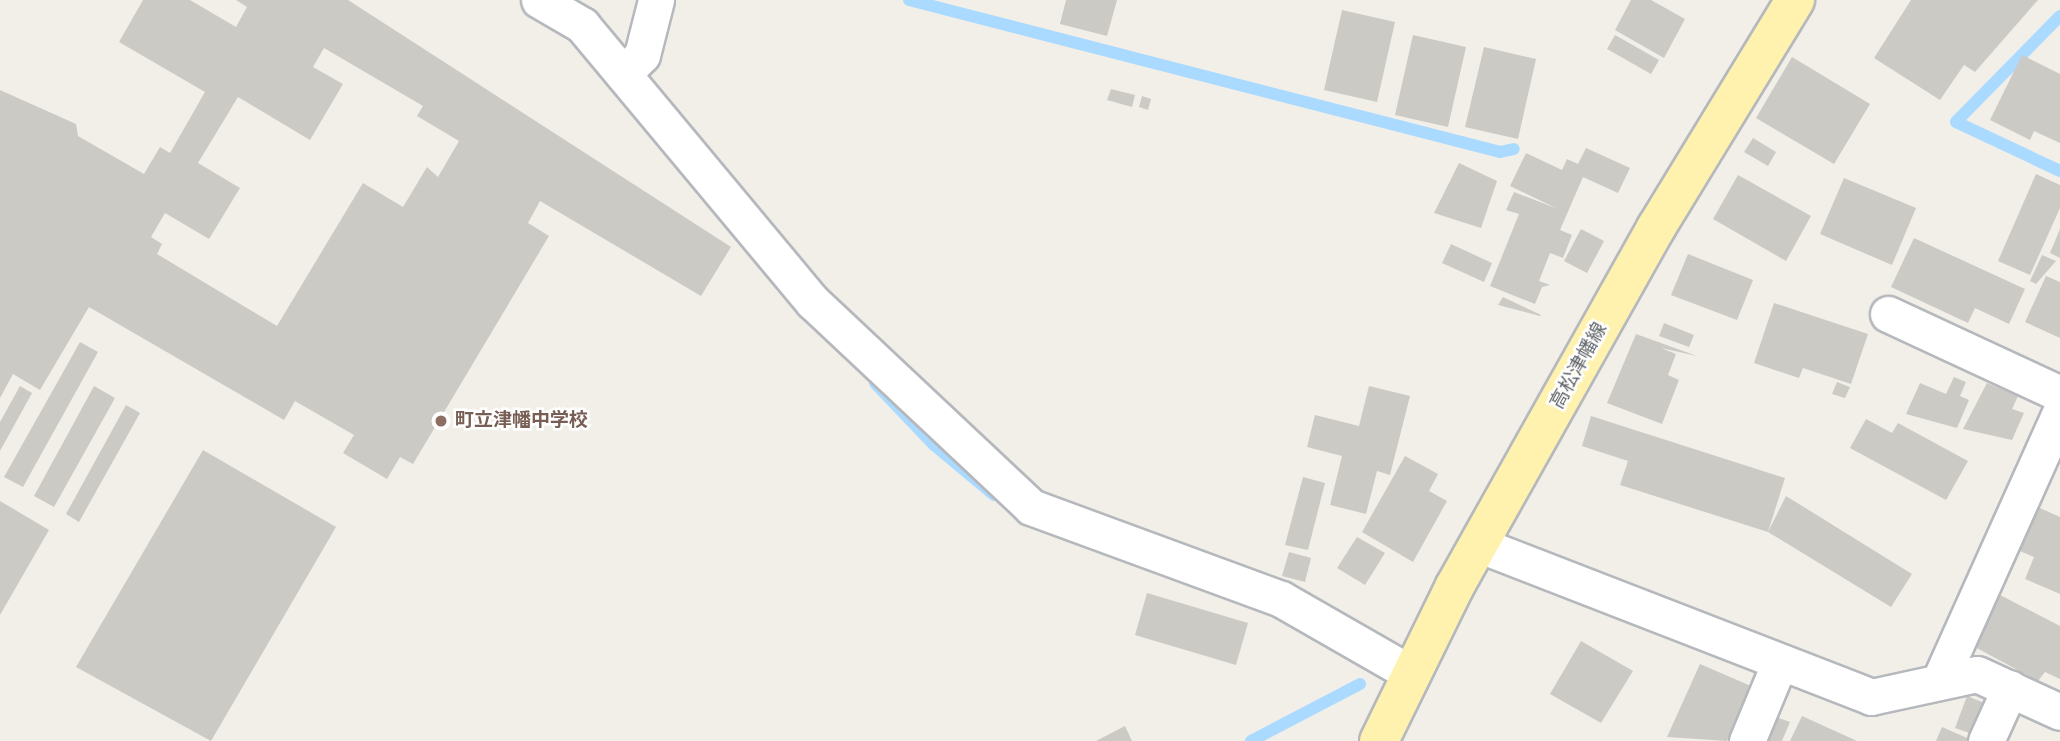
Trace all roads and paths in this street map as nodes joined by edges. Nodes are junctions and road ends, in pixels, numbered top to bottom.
1 (540, 0) edge
2 (656, 0) edge
3 (1795, 0) edge
4 (623, 74) junction
5 (1888, 314) dead end
6 (2060, 394) edge
7 (2060, 413) edge
8 (1480, 545) junction
9 (1779, 664) junction
10 (1412, 674) junction
11 (1940, 682) junction
12 (2010, 688) junction
13 (2060, 712) edge
14 (1379, 741) edge
15 (1747, 741) edge
16 (1986, 741) edge

1 - 4 street
2 - 4 street
3 - 8 main road, 高松津幡線
4 - 10 street
5 - 6 street
7 - 11 street
8 - 9 street
8 - 10 main road, 高松津幡線
9 - 11 street
9 - 15 street
10 - 14 main road, 高松津幡線
11 - 12 street
12 - 13 street
12 - 16 street

